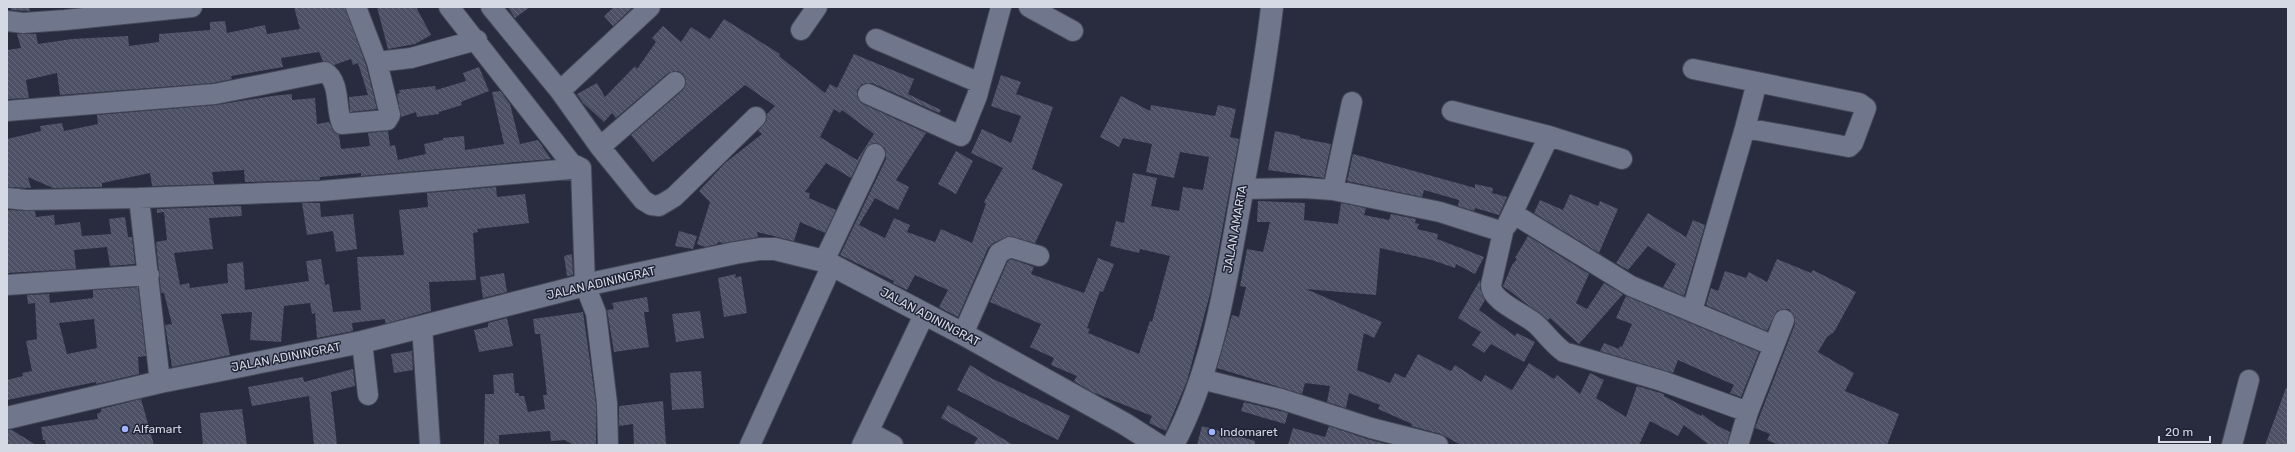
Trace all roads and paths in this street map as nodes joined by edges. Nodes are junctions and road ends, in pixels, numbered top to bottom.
1 (192, 7) edge
2 (356, 7) edge
3 (449, 7) edge
4 (491, 7) edge
5 (650, 7) edge
6 (817, 7) edge
7 (1001, 7) edge
8 (1029, 7) edge
9 (1272, 7) edge
10 (7, 21) edge
11 (801, 30) dead end
12 (1073, 31) dead end
13 (876, 39) dead end
14 (477, 40) junction
15 (377, 62) junction
16 (1693, 69) dead end
17 (675, 82) dead end
18 (1757, 82) junction
19 (980, 83) junction
20 (560, 91) junction
21 (868, 94) dead end
22 (1352, 102) dead end
23 (7, 111) edge
24 (1452, 111) dead end
25 (756, 117) dead end
26 (1745, 128) junction
27 (1549, 136) junction
28 (600, 147) junction
29 (875, 154) dead end
30 (1622, 158) dead end
31 (581, 168) junction
32 (1242, 190) junction
33 (1333, 190) junction
34 (7, 198) edge
35 (139, 198) junction
36 (1514, 214) junction
37 (1503, 232) junction
38 (1039, 256) dead end
39 (828, 263) junction
40 (149, 275) junction
41 (7, 285) edge
42 (585, 285) junction
43 (1692, 311) junction
44 (924, 315) junction
45 (1784, 320) dead end
46 (422, 326) junction
47 (963, 334) junction
48 (362, 342) junction
49 (1774, 346) junction
50 (1201, 379) junction
51 (2249, 380) dead end
52 (160, 382) junction
53 (368, 395) dead end
54 (1748, 412) junction
55 (7, 418) edge
56 (865, 438) edge
57 (430, 445) edge
58 (608, 445) edge
59 (750, 445) edge
60 (893, 445) edge
61 (1158, 445) edge
62 (1173, 445) edge
63 (1438, 445) edge
64 (1738, 445) edge
65 (2232, 445) edge

1 - 10 street
2 - 15 street
3 - 14 street
4 - 20 street
5 - 20 street
6 - 11 street
7 - 19 street
8 - 12 street
9 - 32 street, JALAN AMARTA
13 - 19 street
14 - 15 street
14 - 31 street
15 - 23 street
16 - 18 street
17 - 28 street
18 - 26 street
18 - 26 street
19 - 21 street
20 - 28 street
22 - 33 street
24 - 27 street
25 - 28 street
26 - 43 street
27 - 30 street
27 - 36 street
29 - 39 street
31 - 35 street
31 - 42 street
32 - 33 street
32 - 50 street, JALAN AMARTA
33 - 37 street
34 - 35 street
35 - 40 street
36 - 37 street
36 - 43 street
37 - 54 street
38 - 47 street
39 - 42 street, JALAN ADININGRAT
39 - 44 street, JALAN ADININGRAT
39 - 59 street
40 - 41 street
40 - 52 street
42 - 46 street, JALAN ADININGRAT
42 - 58 street
43 - 49 street
44 - 47 street, JALAN ADININGRAT
44 - 56 street
45 - 49 street
46 - 48 street, JALAN ADININGRAT
46 - 57 street
47 - 61 street, JALAN ADININGRAT
48 - 52 street, JALAN ADININGRAT
48 - 53 street
49 - 54 street
50 - 62 street, JALAN AMARTA
50 - 63 street
51 - 65 street
52 - 55 street, JALAN ADININGRAT
54 - 64 street
56 - 60 street

